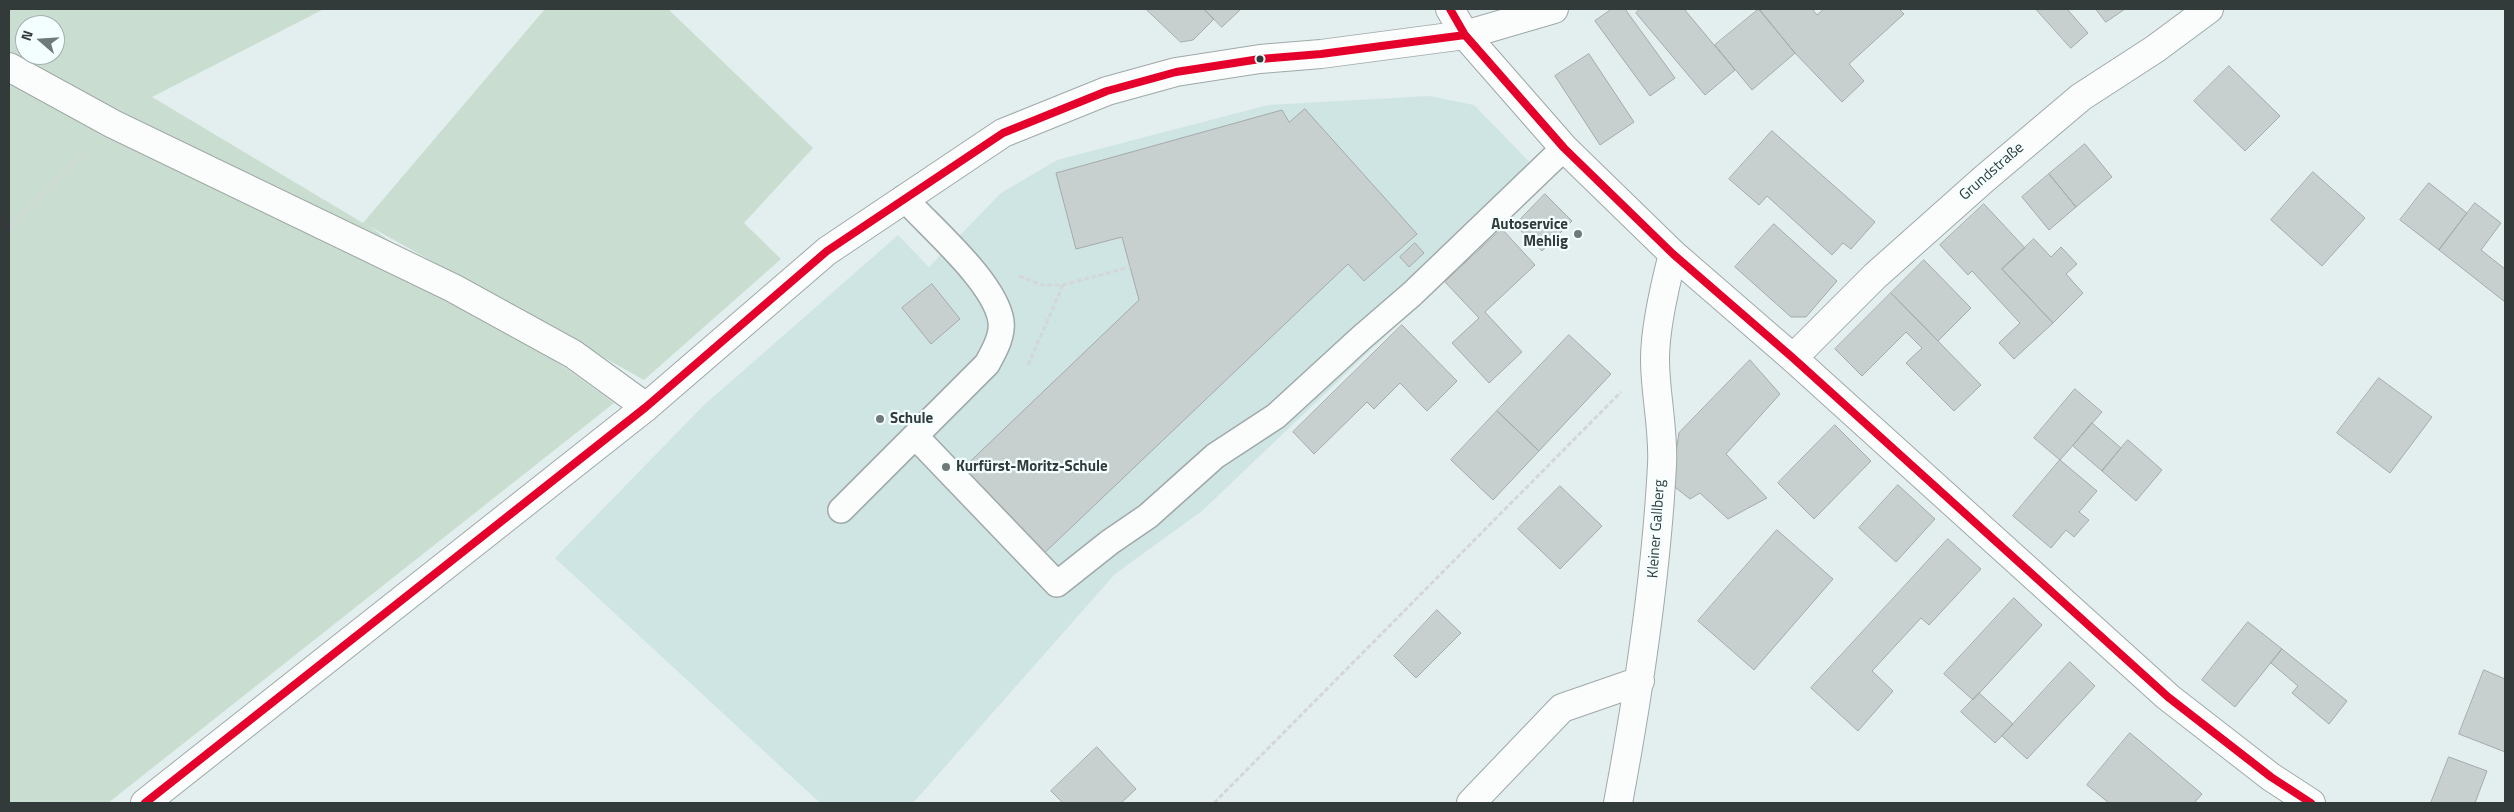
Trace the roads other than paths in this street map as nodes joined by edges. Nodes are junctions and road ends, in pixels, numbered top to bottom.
1 (1450, 9) edge
2 (1554, 9) edge
3 (2209, 9) edge
4 (1465, 35) junction
5 (9, 67) edge
6 (1564, 148) junction
7 (904, 198) junction
8 (1672, 254) junction
9 (1794, 358) junction
10 (646, 407) junction
11 (916, 437) junction
12 (841, 510) dead end
13 (1640, 681) junction
14 (145, 803) edge
15 (1471, 803) edge
16 (1618, 803) edge
17 (2311, 803) edge

1 - 4 street
2 - 4 street
3 - 9 street, Grundstraße
4 - 6 street
4 - 7 street
5 - 10 street
6 - 8 street
6 - 11 lane
7 - 10 street
7 - 11 lane
8 - 9 street
8 - 13 street, Kleiner Gallberg
9 - 17 street
10 - 14 street
11 - 12 lane
13 - 15 street
13 - 16 street, Kleiner Gallberg

